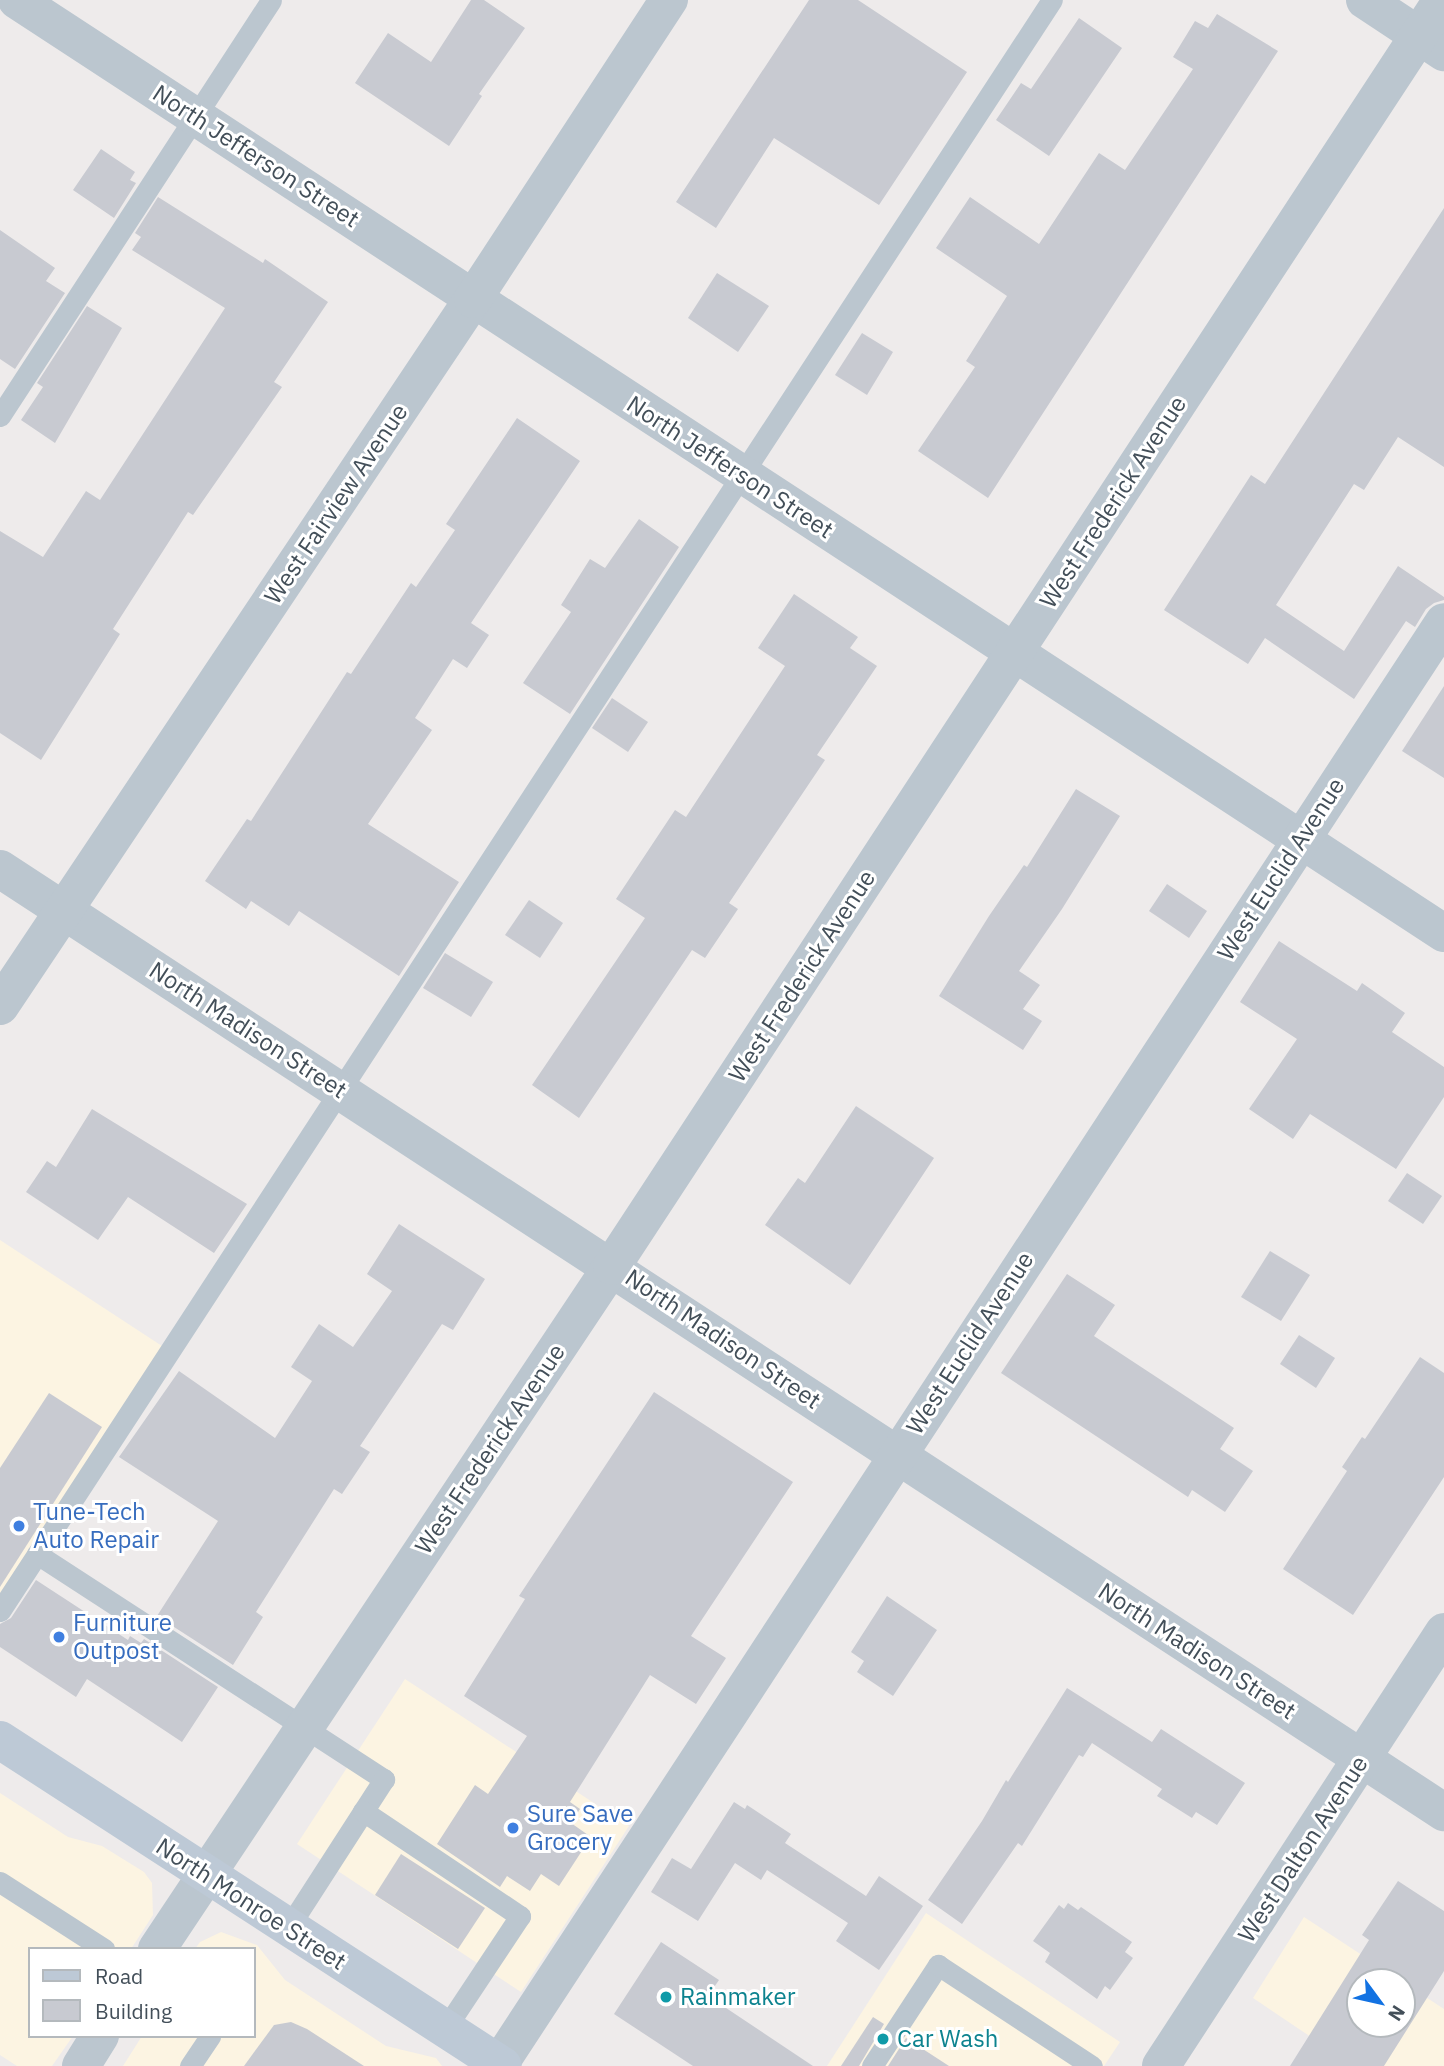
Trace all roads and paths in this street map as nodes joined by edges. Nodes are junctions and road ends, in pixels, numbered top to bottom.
1 (17, 0) edge
2 (271, 0) edge
3 (669, 0) edge
4 (1052, 0) edge
5 (1365, 0) edge
6 (1442, 0) edge
7 (1431, 44) edge
8 (194, 117) junction
9 (473, 299) junction
10 (0, 416) edge
11 (741, 474) junction
12 (1444, 622) edge
13 (1014, 652) junction
14 (1301, 840) junction
15 (0, 869) edge
16 (64, 910) junction
17 (1444, 933) edge
18 (0, 1006) edge
19 (338, 1088) junction
20 (612, 1266) junction
21 (896, 1455) junction
22 (37, 1554) junction
23 (0, 1611) edge
24 (1444, 1632) edge
25 (304, 1727) junction
26 (0, 1740) edge
27 (1362, 1758) junction
28 (363, 1811) junction
29 (1444, 1812) edge
30 (205, 1875) junction
31 (0, 1882) edge
32 (288, 1928) junction
33 (101, 1947) edge
34 (158, 1947) edge
35 (445, 2029) junction
36 (99, 2038) edge
37 (209, 2038) edge
38 (1062, 2058) edge
39 (500, 2065) edge
40 (81, 2066) edge
41 (190, 2066) edge
42 (872, 2066) edge
43 (1092, 2066) edge
44 (1161, 2066) edge

1 - 8 street, North Jefferson Street
2 - 8 lane
3 - 9 street, West Fairview Avenue
4 - 11 lane
5 - 7 street
6 - 7 street, West Frederick Avenue
7 - 13 street, West Frederick Avenue
8 - 9 street, North Jefferson Street
8 - 10 lane
9 - 11 street, North Jefferson Street
9 - 16 street, West Fairview Avenue
11 - 13 street, North Jefferson Street
11 - 19 lane
12 - 14 street, West Euclid Avenue
13 - 14 street, North Jefferson Street
13 - 20 street, West Frederick Avenue
14 - 17 street, North Jefferson Street
14 - 21 street, West Euclid Avenue
15 - 16 street, North Madison Street
16 - 18 street, West Fairview Avenue
16 - 19 street, North Madison Street
19 - 20 street, North Madison Street
19 - 22 lane
20 - 21 street, North Madison Street
20 - 25 street, West Frederick Avenue
21 - 27 street, North Madison Street
21 - 39 street, West Euclid Avenue
22 - 23 lane
22 - 25 lane
24 - 27 street, West Dalton Avenue
25 - 28 lane
25 - 30 street, West Frederick Avenue
26 - 30 main road, North Monroe Street
27 - 29 street, North Madison Street
27 - 44 street, West Dalton Avenue
28 - 32 lane
28 - 35 lane
30 - 32 main road, North Monroe Street
30 - 34 street, West Frederick Avenue
31 - 33 lane
32 - 35 main road, North Monroe Street
35 - 39 main road, North Monroe Street
36 - 40 street
37 - 41 lane
38 - 42 lane
38 - 43 lane

